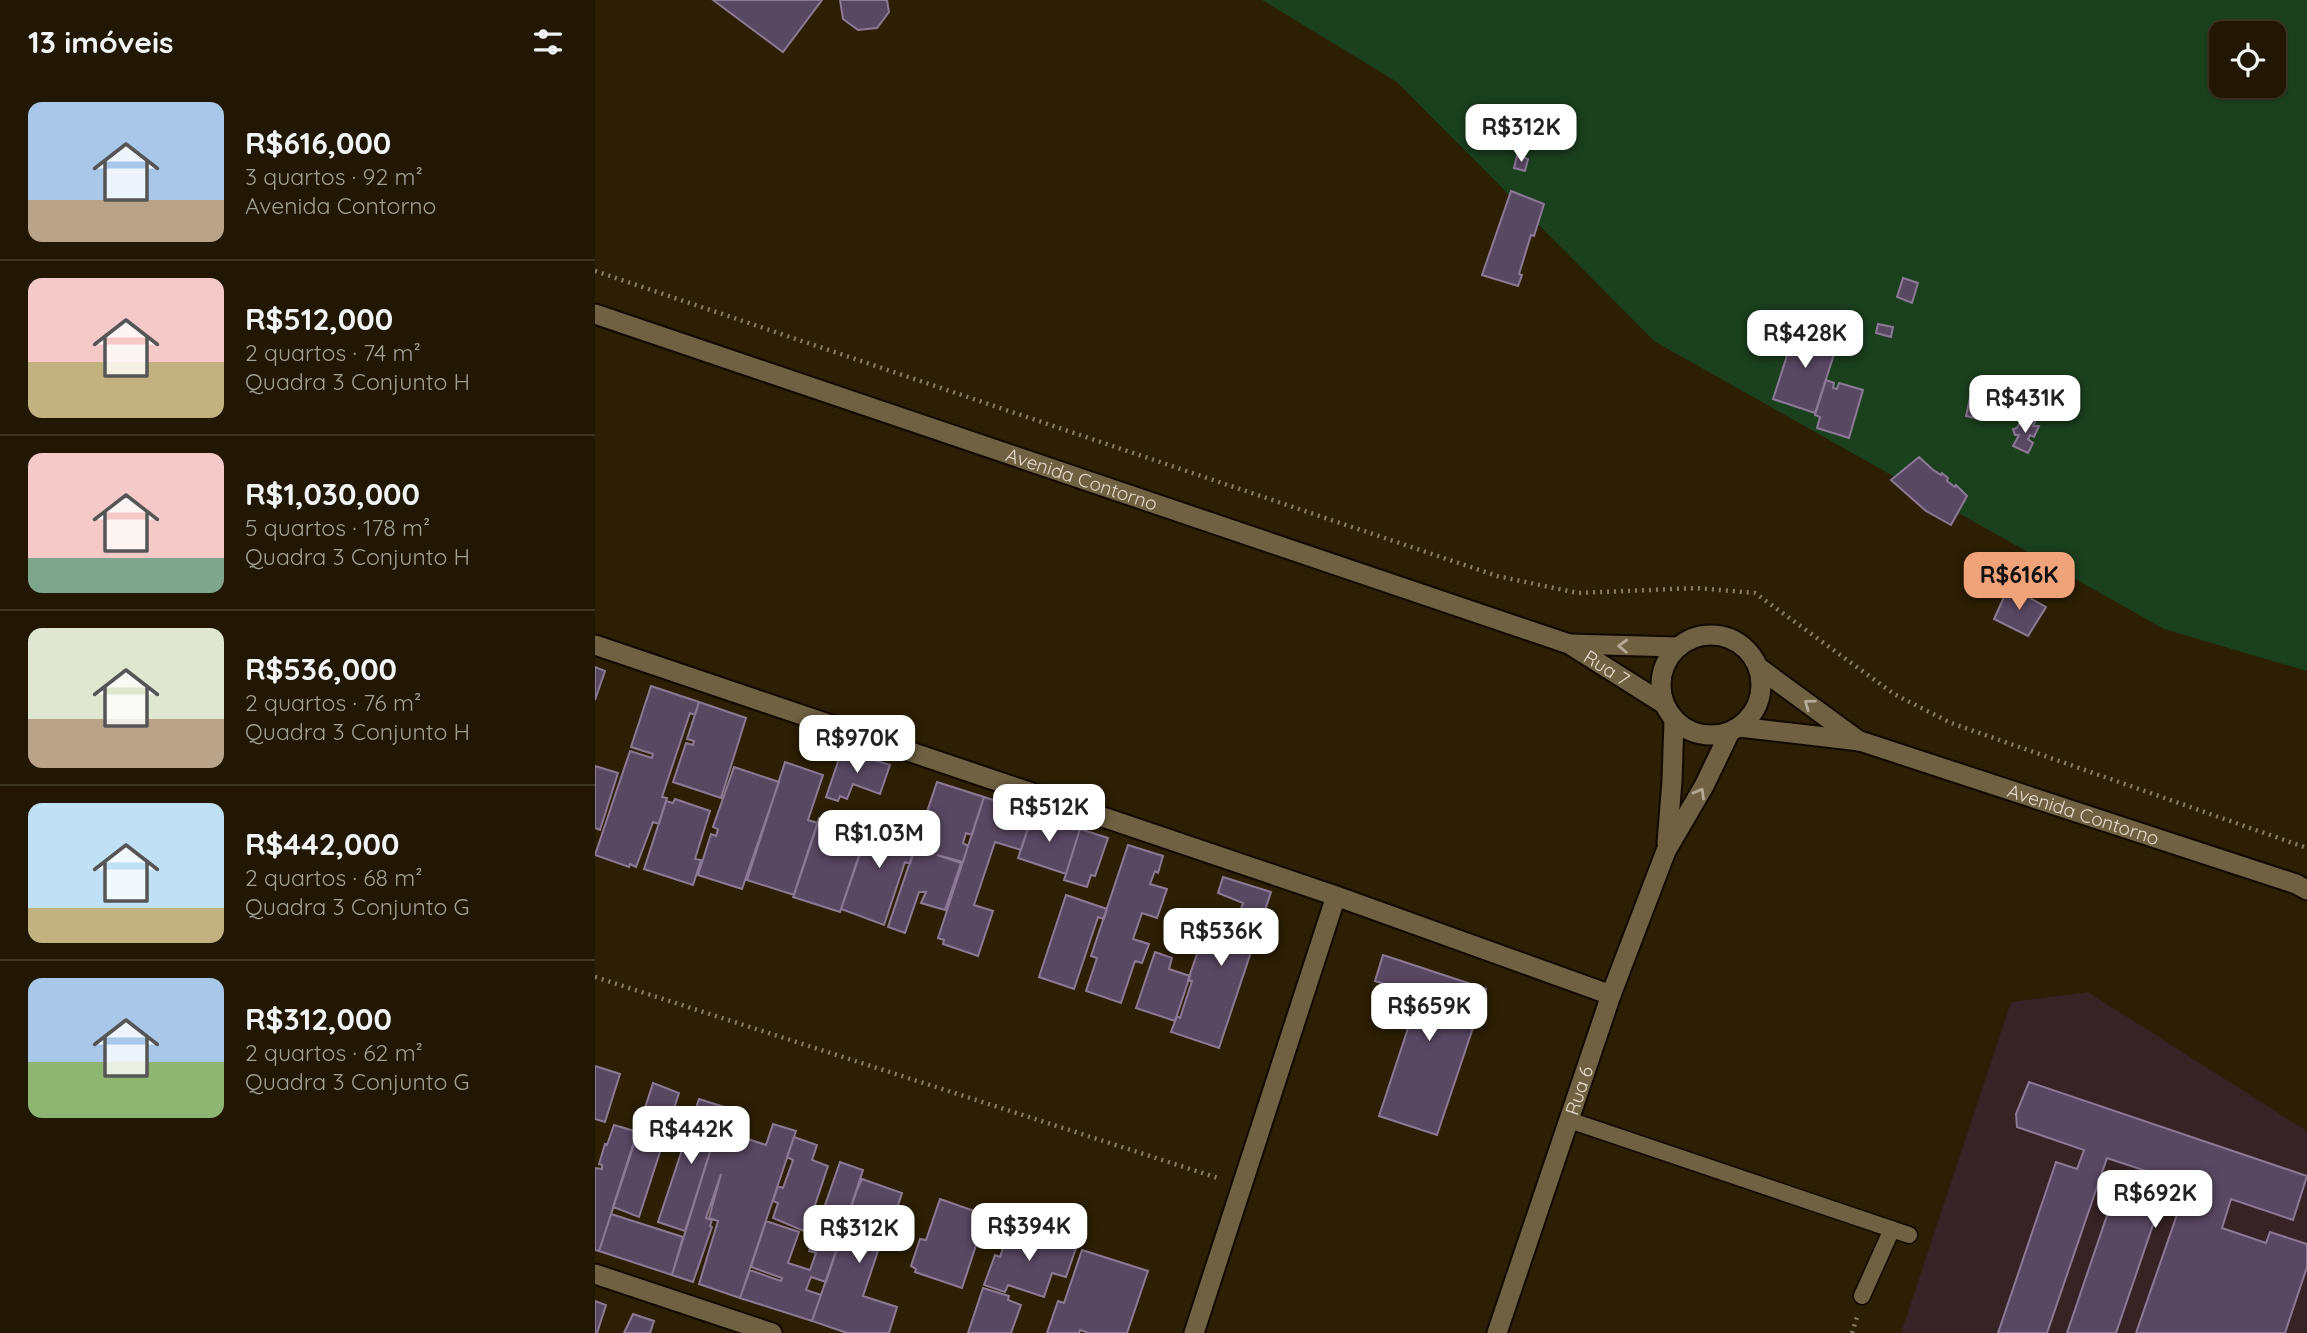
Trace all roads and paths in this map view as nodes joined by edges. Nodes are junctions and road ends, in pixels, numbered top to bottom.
1 (595, 271) edge
2 (595, 314) edge
3 (1569, 644) junction
4 (595, 645) edge
5 (1677, 647) junction
6 (1758, 667) junction
7 (1669, 712) junction
8 (1735, 730) junction
9 (1860, 741) junction
10 (2307, 848) edge
11 (1666, 851) junction
12 (2307, 890) edge
13 (1336, 896) junction
14 (595, 977) edge
15 (1611, 995) junction
16 (1569, 1120) junction
17 (1242, 1186) junction
18 (1892, 1230) junction
19 (1909, 1235) dead end
20 (595, 1274) edge
21 (1863, 1296) dead end
22 (772, 1333) edge
23 (1194, 1333) edge
24 (1497, 1333) edge

1 - 10 path
2 - 3 street, Avenida Contorno
5 -> 3 street, Rua 7
3 - 7 street, Rua 7
4 - 13 street
5 - 6 street
5 - 7 street
6 - 8 street
9 -> 6 street, Avenida Contorno
7 - 8 street
7 - 11 street, Rua 6
8 - 9 street, Avenida Contorno
11 -> 8 street, Rua 6
9 - 12 street, Avenida Contorno
11 - 15 street, Rua 6
13 - 15 street
13 - 17 street
14 - 17 path
15 - 16 street, Rua 6
16 - 18 lane
16 - 24 street, Rua 6
17 - 23 street
18 - 19 lane
18 - 21 lane
20 - 22 street

